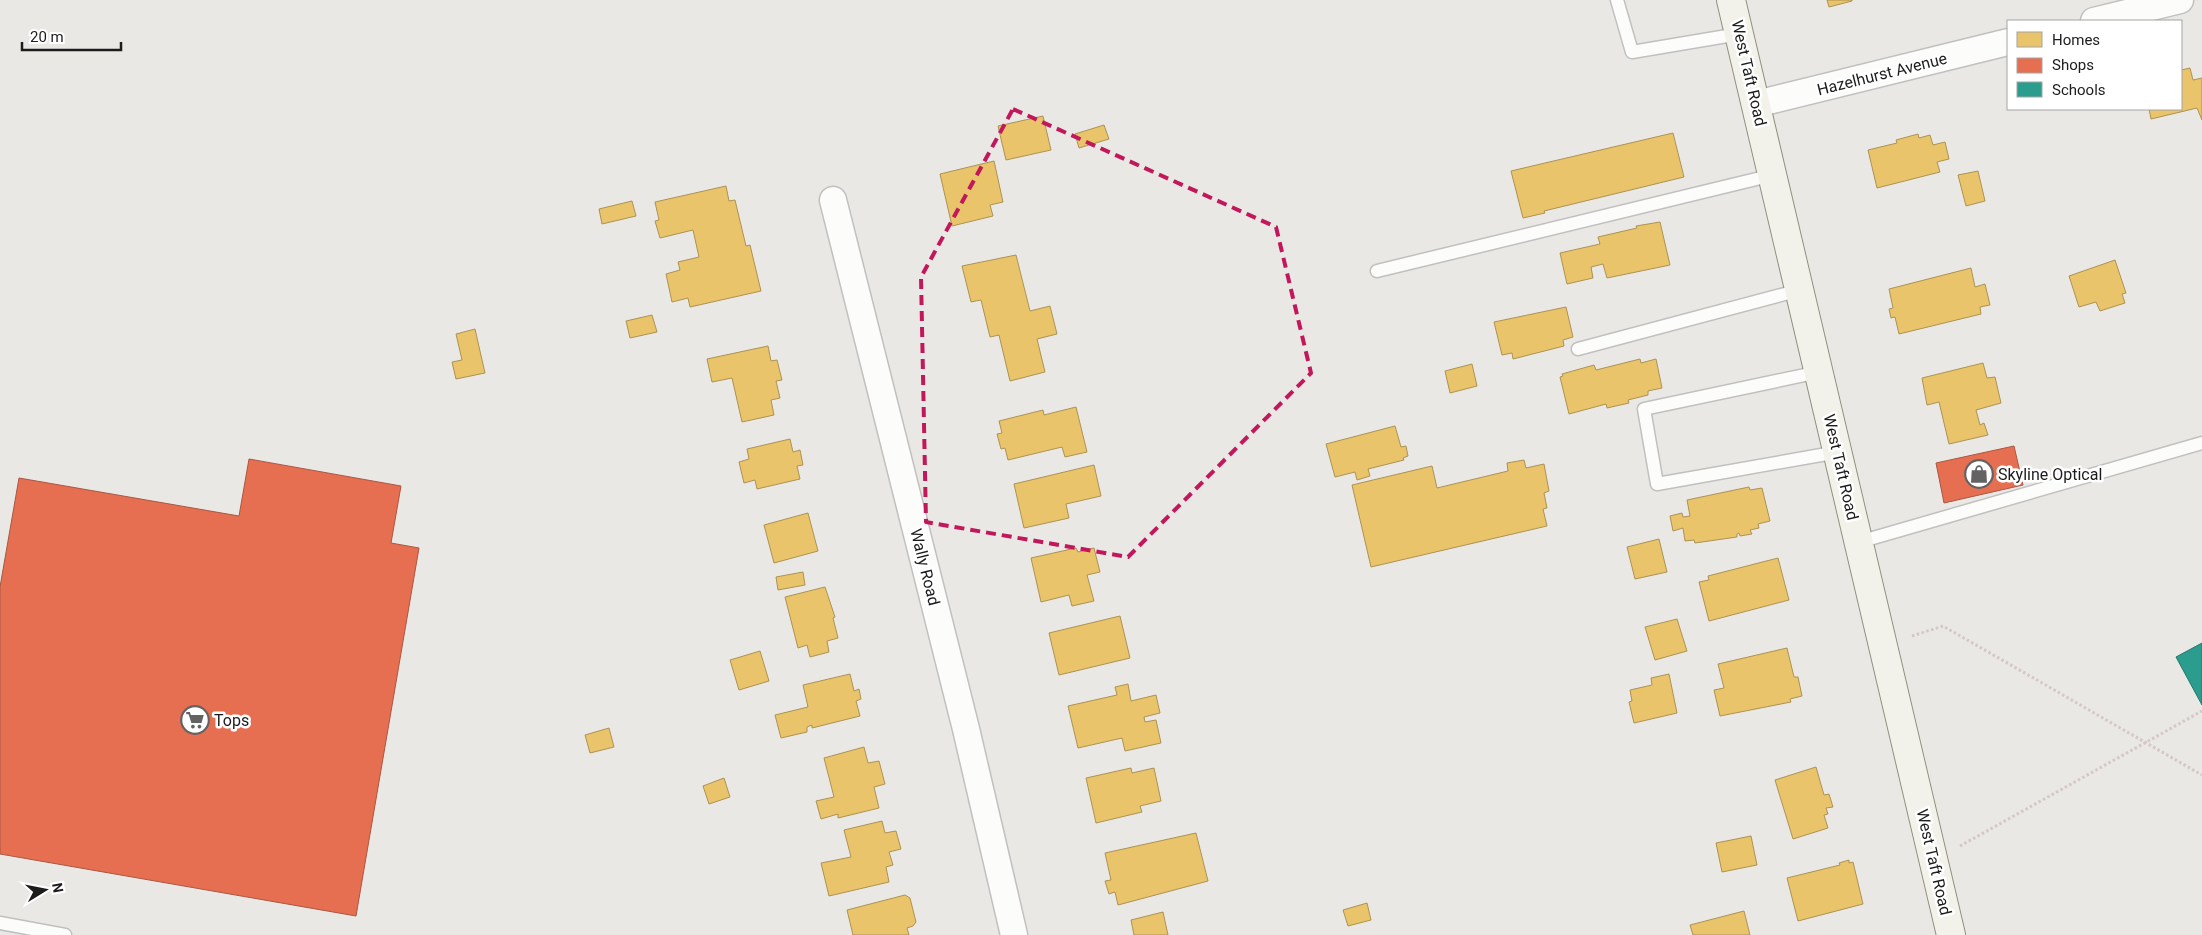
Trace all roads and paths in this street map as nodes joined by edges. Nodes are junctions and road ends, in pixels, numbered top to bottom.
1 (1617, 0) edge
2 (1731, 0) edge
3 (2180, 0) edge
4 (2098, 20) edge
5 (1739, 34) junction
6 (2007, 42) edge
7 (1756, 104) junction
8 (1773, 175) junction
9 (833, 200) dead end
10 (1377, 271) dead end
11 (1800, 290) junction
12 (1578, 349) dead end
13 (1819, 372) junction
14 (2202, 443) edge
15 (1838, 452) junction
16 (1859, 542) junction
17 (1883, 645) junction
18 (2202, 711) edge
19 (2146, 743) junction
20 (2202, 775) edge
21 (1934, 861) junction
22 (0, 923) edge
23 (65, 935) edge
24 (1014, 935) edge
25 (1951, 935) edge

1 - 5 lane
2 - 5 main road, West Taft Road
3 - 4 street
5 - 7 main road, West Taft Road
6 - 7 street, Hazelhurst Avenue
7 - 8 main road, West Taft Road
8 - 10 lane
8 - 11 main road, West Taft Road
9 - 24 street, Wally Road
11 - 12 lane
11 - 13 main road, West Taft Road
13 - 15 main road, West Taft Road
13 - 15 lane
14 - 16 lane
15 - 16 main road, West Taft Road
16 - 17 main road, West Taft Road
17 - 19 path
17 - 21 main road, West Taft Road
18 - 19 path
19 - 20 path
19 - 21 path
21 - 25 main road, West Taft Road
22 - 23 lane

